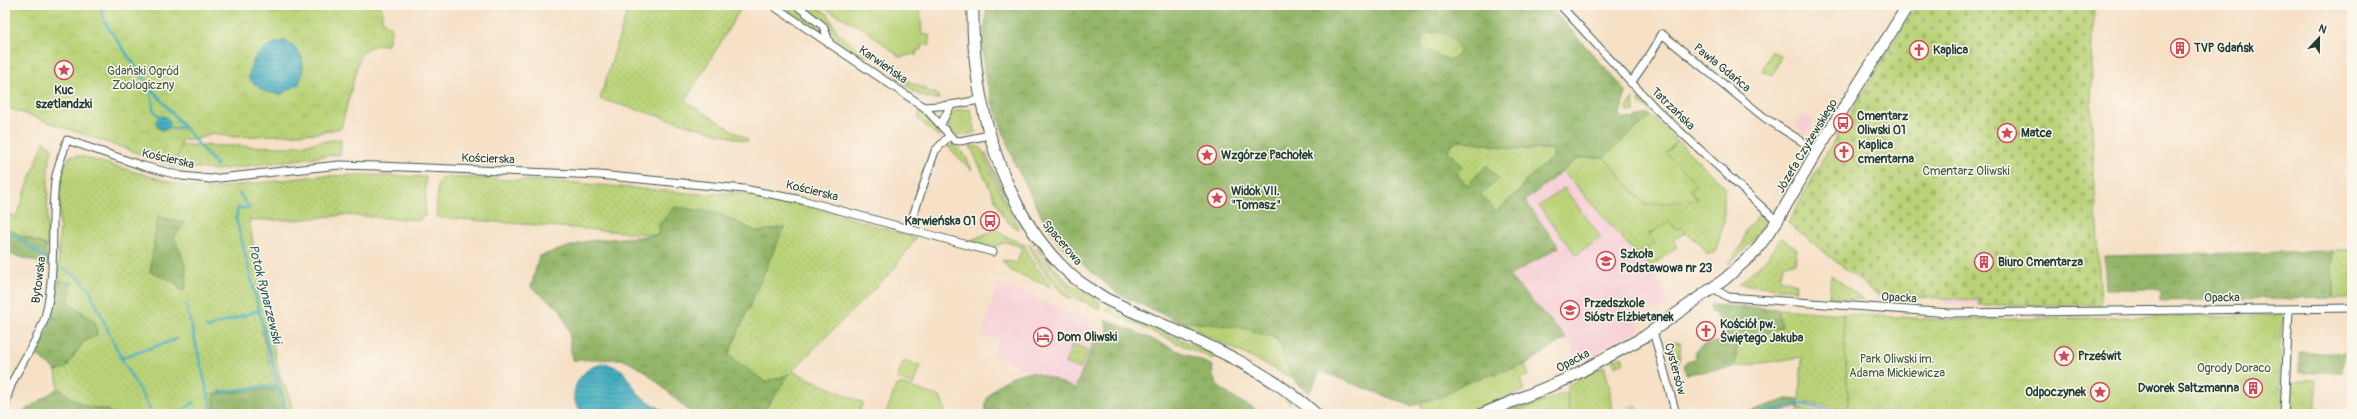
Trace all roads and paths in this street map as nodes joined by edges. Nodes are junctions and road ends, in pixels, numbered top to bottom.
1 (772, 5) edge
2 (796, 5) edge
3 (973, 5) edge
4 (1560, 5) edge
5 (1908, 5) edge
6 (829, 41) junction
7 (1631, 83) junction
8 (980, 100) junction
9 (951, 105) junction
10 (924, 107) junction
11 (941, 124) junction
12 (989, 135) junction
13 (949, 136) junction
14 (67, 140) joint
15 (1817, 151) junction
16 (1777, 221) junction
17 (909, 228) junction
18 (993, 252) dead end
19 (1713, 288) junction
20 (2352, 308) edge
21 (2289, 310) junction
22 (1653, 331) junction
23 (5, 414) edge
24 (1316, 414) edge
25 (1482, 414) edge
26 (1676, 414) edge
27 (2284, 414) edge

1 - 6 street, Karwieńska
2 - 6 street, Karwieńska
3 - 8 street, Spacerowa
4 - 7 street, Tatrzańska
5 - 15 street, Józefa Czyżewskiego
6 - 10 street, Karwieńska
7 - 15 street, Pawła Gdańca
7 - 16 street, Tatrzańska
8 - 9 street
8 - 12 street, Spacerowa
9 - 10 street
9 - 11 street
10 - 11 street, Karwieńska
11 - 13 street, Karwieńska
12 - 13 street
12 - 24 street, Spacerowa
13 - 17 street
14 - 17 street, Kościerska
14 - 23 street, Bytowska
15 - 16 street, Józefa Czyżewskiego
16 - 19 street, Józefa Czyżewskiego
17 - 18 street, Kościerska
19 - 21 street, Opacka
19 - 22 street, Opacka
20 - 21 street, Opacka
21 - 27 street
22 - 25 street, Opacka
22 - 26 street, Cystersów

